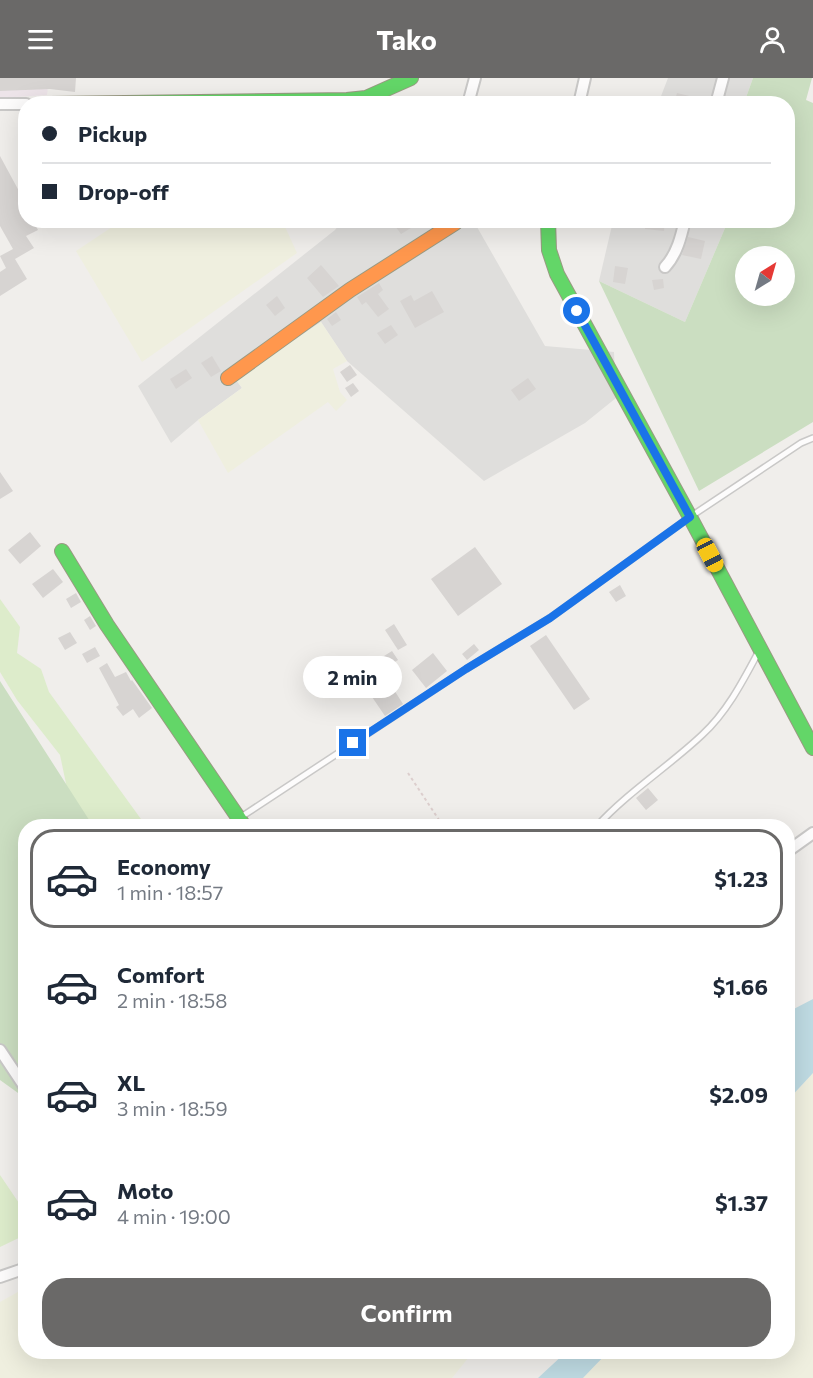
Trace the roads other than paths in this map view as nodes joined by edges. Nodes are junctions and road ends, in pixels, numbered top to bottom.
1 (411, 78) edge
2 (475, 78) edge
3 (585, 78) edge
4 (723, 78) edge
5 (370, 96) edge
6 (470, 96) edge
7 (581, 96) edge
8 (718, 96) edge
9 (0, 104) edge
10 (18, 104) edge
11 (446, 228) edge
12 (548, 228) edge
13 (683, 228) edge
14 (665, 267) dead end
15 (228, 378) dead end
16 (813, 438) edge
17 (690, 517) junction
18 (62, 551) dead end
19 (760, 650) junction
20 (813, 748) edge
21 (240, 819) edge
22 (246, 819) edge
23 (604, 819) edge
24 (813, 833) edge
25 (795, 846) edge
26 (0, 1050) edge
27 (18, 1077) edge
28 (18, 1271) edge
29 (0, 1277) edge

1 - 5 street
2 - 6 street
3 - 7 street
4 - 8 street
9 - 10 street
11 - 15 street
12 - 17 street
13 - 14 street
16 - 17 lane
17 - 19 street
17 - 22 lane
18 - 21 street
19 - 20 street
19 - 23 lane
24 - 25 street
26 - 27 street
28 - 29 street

